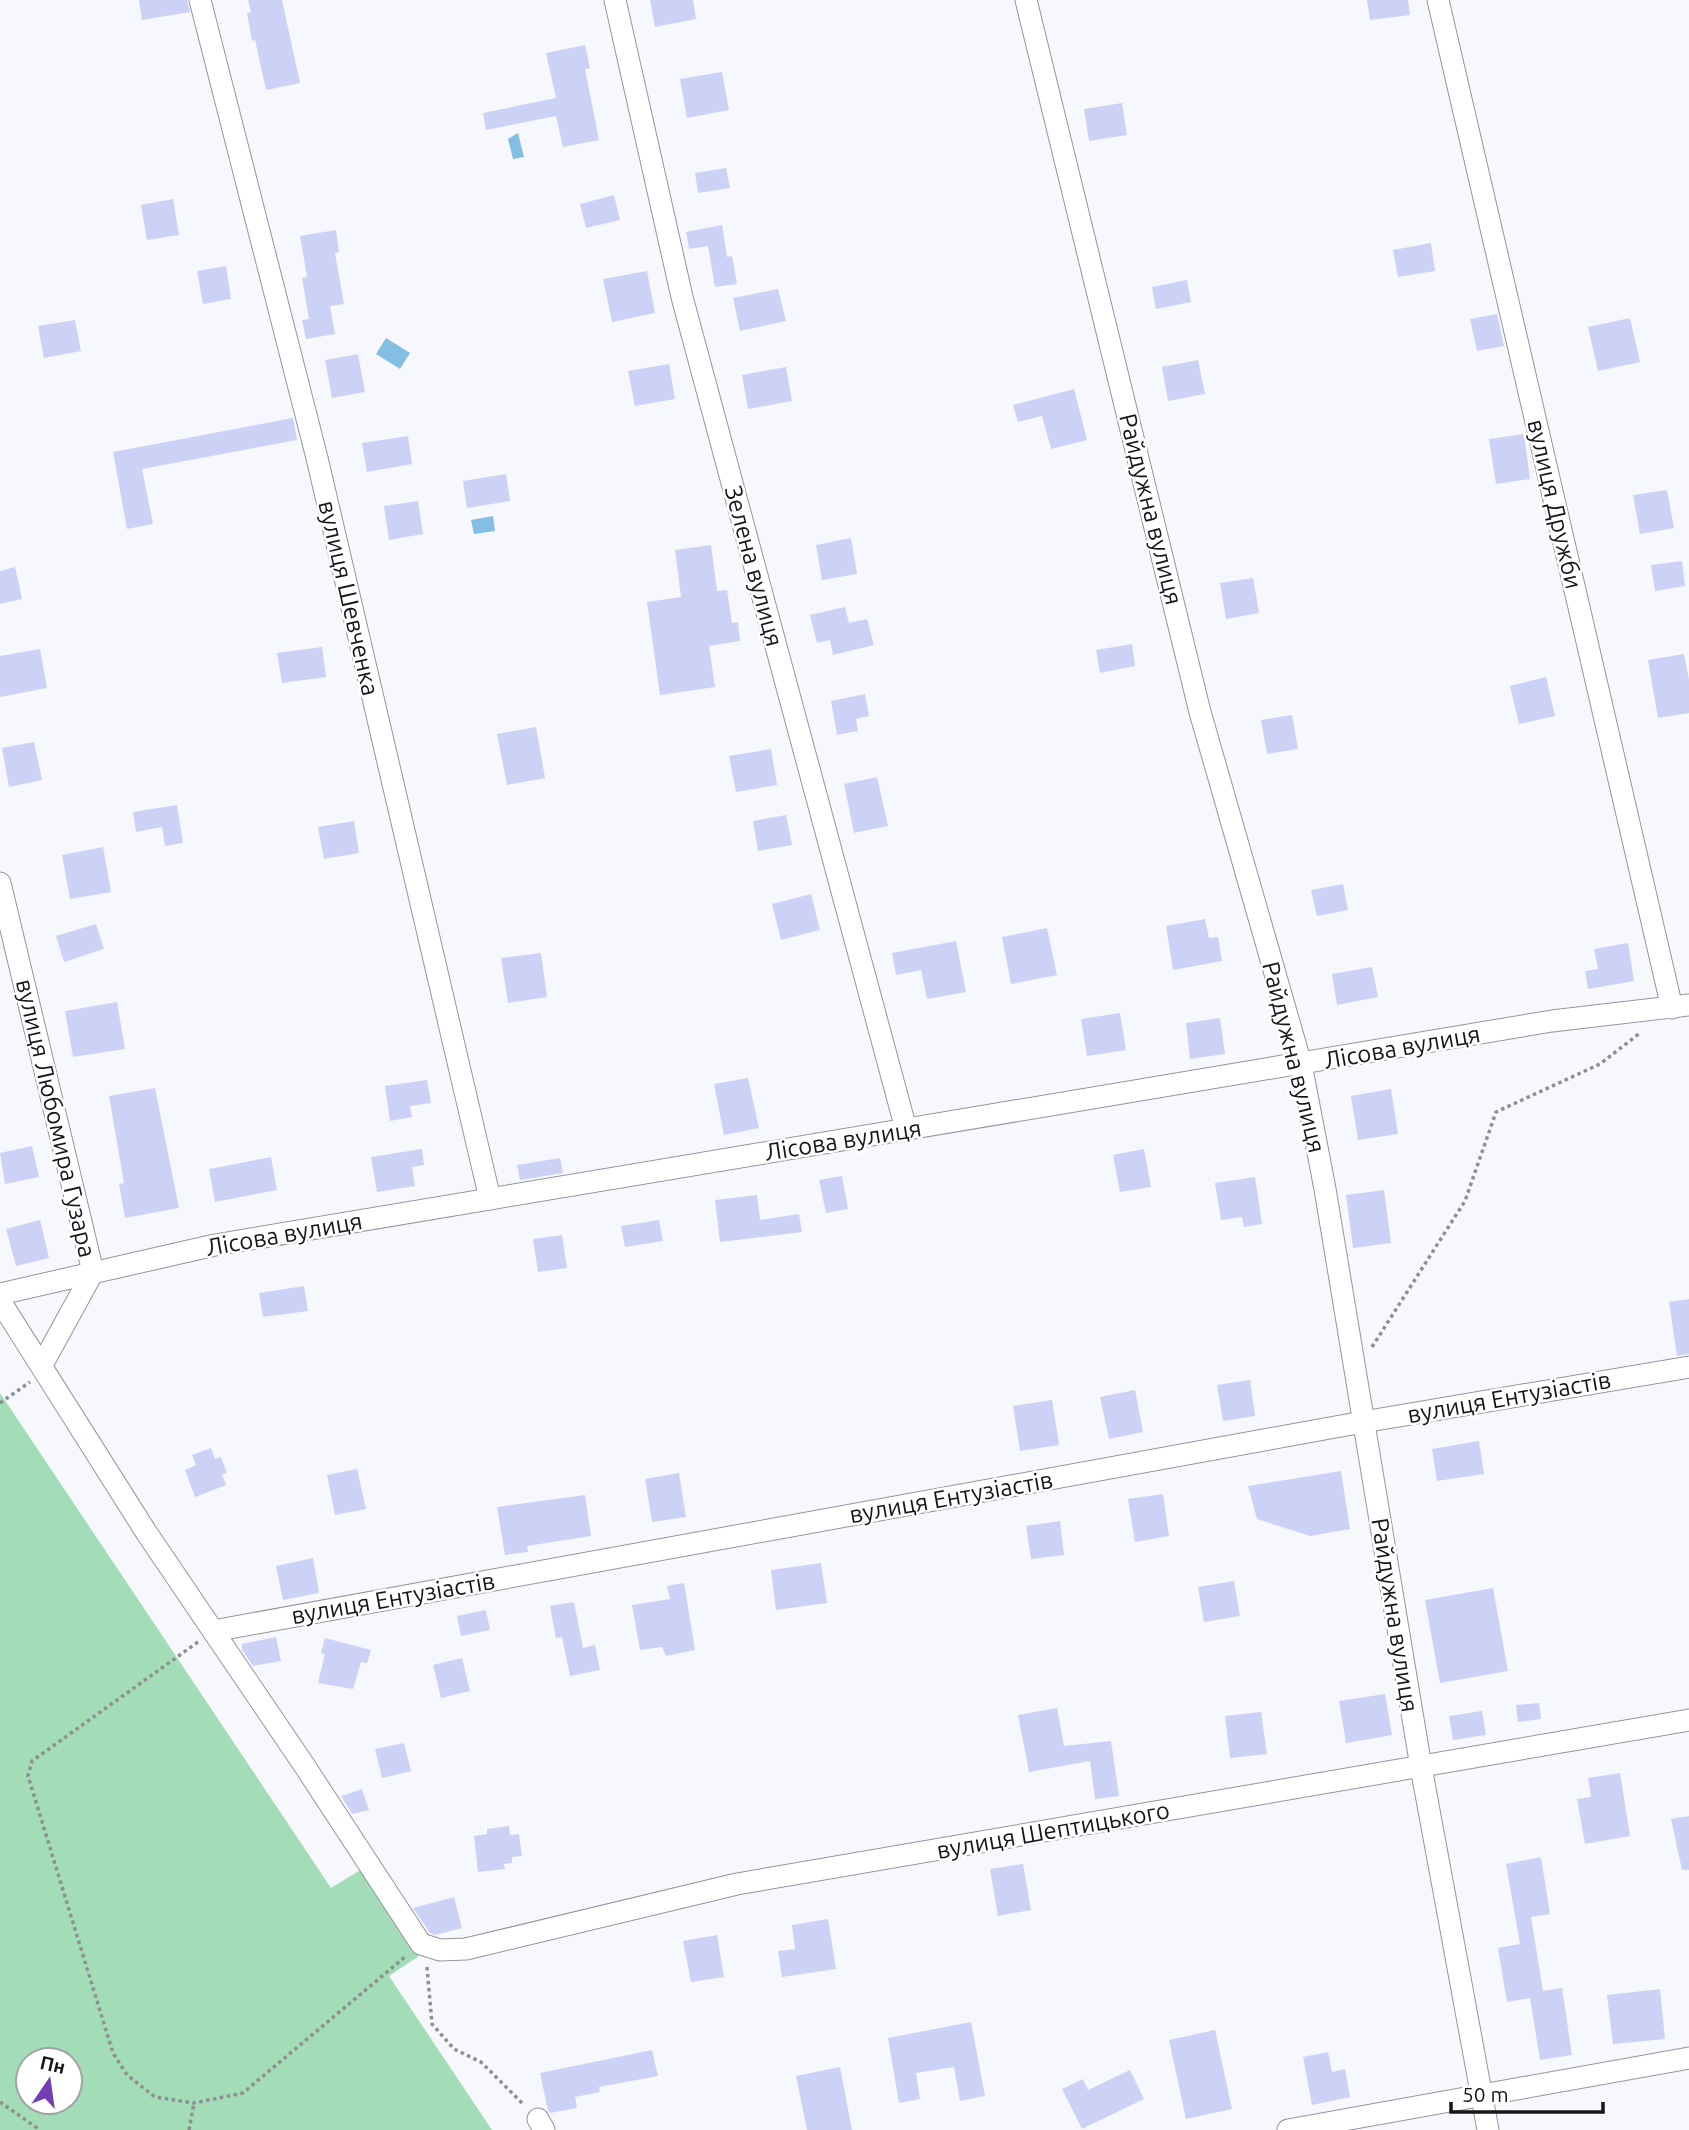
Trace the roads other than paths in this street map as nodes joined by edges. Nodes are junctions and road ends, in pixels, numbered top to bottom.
1 (200, 0) edge
2 (615, 0) edge
3 (1026, 0) edge
4 (1438, 0) edge
5 (0, 883) edge
6 (1680, 1006) edge
7 (1301, 1063) junction
8 (906, 1129) junction
9 (490, 1199) junction
10 (93, 1272) junction
11 (0, 1294) edge
12 (0, 1301) edge
13 (42, 1365) junction
14 (1689, 1367) edge
15 (1363, 1422) junction
16 (213, 1631) junction
17 (1689, 1720) edge
18 (1420, 1768) junction
19 (1689, 2058) edge
20 (1481, 2097) junction
21 (1287, 2130) edge
22 (1488, 2130) edge

1 - 9 street, вулиця Шевченка
2 - 8 street, Зелена вулиця
3 - 7 street, Райдужна вулиця
4 - 6 street, вулиця Дружби
5 - 10 street, вулиця Любомира Гузара
6 - 7 street, Лісова вулиця
7 - 8 street, Лісова вулиця
7 - 15 street, Райдужна вулиця
8 - 9 street, Лісова вулиця
9 - 10 street, Лісова вулиця
10 - 11 street, Лісова вулиця
10 - 13 street
12 - 13 street
13 - 16 street
14 - 15 street, вулиця Ентузіастів
15 - 16 street, вулиця Ентузіастів
15 - 18 street, Райдужна вулиця
16 - 18 street, вулиця Шептицького
17 - 18 street, вулиця Шептицького
18 - 20 street, Райдужна вулиця
19 - 20 street
20 - 21 street
20 - 22 street, Райдужна вулиця

